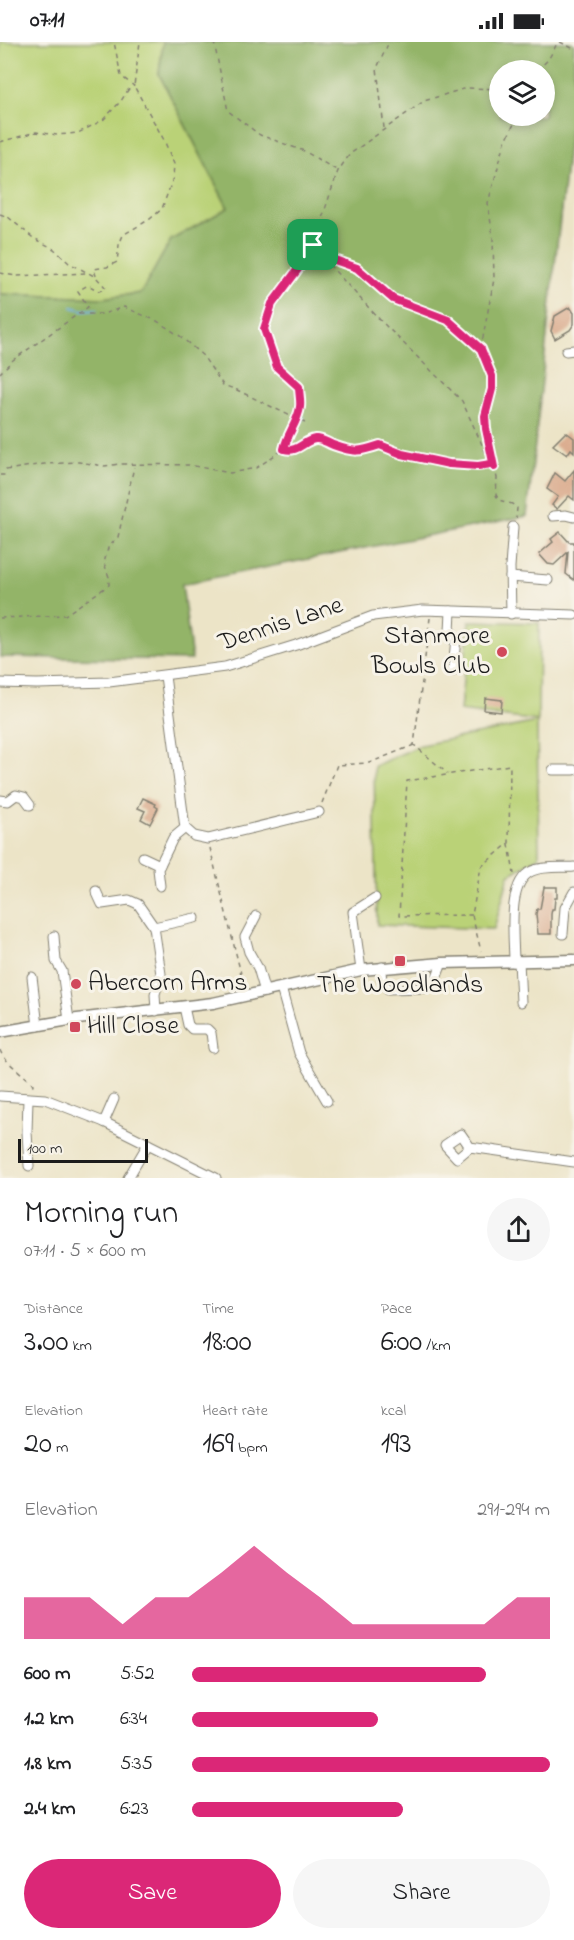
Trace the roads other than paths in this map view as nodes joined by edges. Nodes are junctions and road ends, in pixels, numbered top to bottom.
1 (553, 516) dead end
2 (574, 518) edge
3 (513, 527) road end
4 (510, 578) junction
5 (549, 580) dead end
6 (451, 611) junction
7 (511, 614) junction
8 (574, 615) edge
9 (453, 671) dead end
10 (165, 676) junction
11 (0, 683) edge
12 (553, 770) dead end
13 (574, 770) edge
14 (0, 800) edge
15 (30, 805) dead end
16 (319, 812) road end
17 (184, 828) junction
18 (142, 857) dead end
19 (160, 865) junction
20 (574, 867) edge
21 (160, 886) dead end
22 (96, 891) dead end
23 (574, 892) edge
24 (375, 898) dead end
25 (256, 916) dead end
26 (195, 918) dead end
27 (154, 927) junction
28 (563, 934) dead end
29 (54, 936) dead end
30 (574, 960) edge
31 (516, 962) junction
32 (442, 963) junction
33 (382, 967) junction
34 (361, 970) junction
35 (32, 977) dead end
36 (281, 988) junction
37 (265, 992) junction
38 (521, 1002) dead end
39 (184, 1007) junction
40 (156, 1011) junction
41 (69, 1020) junction
42 (38, 1026) junction
43 (0, 1032) edge
44 (213, 1048) dead end
45 (0, 1096) edge
46 (28, 1099) junction
47 (114, 1099) dead end
48 (327, 1101) dead end
49 (104, 1122) junction
50 (148, 1144) junction
51 (470, 1147) dead end
52 (574, 1162) edge
53 (29, 1166) dead end
54 (128, 1178) edge
55 (216, 1178) edge

1 - 2 street
3 - 4 street
4 - 5 street
4 - 7 street
6 - 7 street, Dennis Lane
6 - 9 street
6 - 10 street, Dennis Lane
7 - 8 street, Dennis Lane
10 - 11 street, Dennis Lane
10 - 17 street
12 - 13 street
14 - 15 street
16 - 17 street
17 - 19 street
18 - 19 street
19 - 21 street
20 - 31 street
22 - 27 street
23 - 28 street
24 - 34 street
25 - 37 street
26 - 27 street
27 - 40 street
29 - 41 street
30 - 31 main road
31 - 32 main road
31 - 38 street
32 - 33 main road
32 - 33 street
33 - 34 main road
34 - 36 main road
35 - 42 street
36 - 37 main road
36 - 48 street
37 - 39 main road
39 - 40 main road
39 - 44 street
40 - 41 main road
41 - 42 main road
42 - 43 main road
45 - 46 street
46 - 49 street
46 - 53 street
47 - 49 street
49 - 50 street
50 - 54 street
50 - 55 street
51 - 52 street

